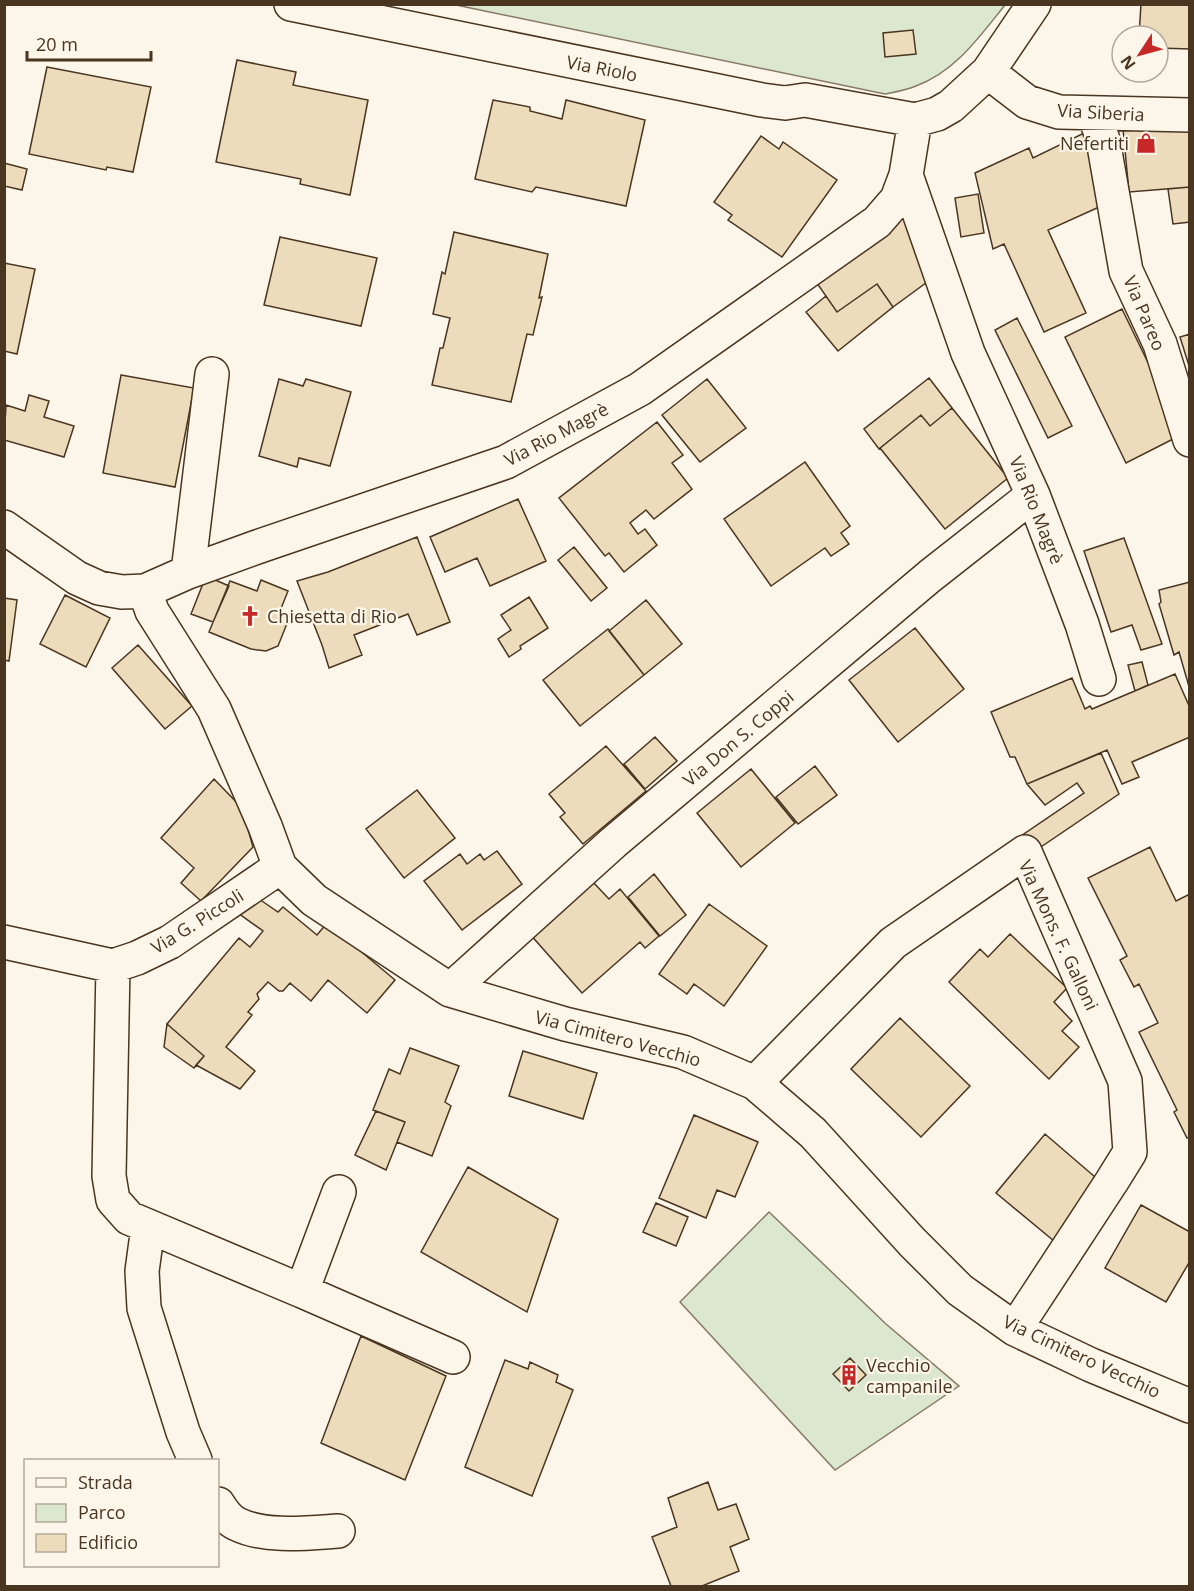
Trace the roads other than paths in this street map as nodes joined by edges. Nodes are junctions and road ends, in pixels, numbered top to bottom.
1 (291, 4) edge
2 (1034, 4) edge
3 (988, 72) junction
4 (1094, 113) junction
5 (1190, 116) edge
6 (915, 120) junction
7 (906, 175) junction
8 (212, 374) dead end
9 (1190, 440) edge
10 (1033, 495) junction
11 (4, 527) edge
12 (188, 572) junction
13 (145, 591) junction
14 (1099, 680) dead end
15 (280, 867) junction
16 (4, 942) edge
17 (113, 966) junction
18 (450, 990) junction
19 (755, 1083) junction
20 (339, 1192) dead end
21 (148, 1227) junction
22 (302, 1291) junction
23 (1015, 1329) junction
24 (453, 1357) dead end
25 (1190, 1406) edge
26 (194, 1459) edge
27 (219, 1505) edge
28 (338, 1531) dead end

1 - 6 street, Via Riolo
2 - 3 street
3 - 4 street, Via Siberia
3 - 6 street
4 - 5 street, Via Siberia
4 - 9 street, Via Pareo
6 - 7 street, Via Rio Magrè
7 - 10 street, Via Rio Magrè
7 - 12 street, Via Rio Magrè
8 - 12 street
10 - 14 street, Via Rio Magrè
10 - 18 street, Via Don S. Coppi
11 - 13 street
12 - 13 street, Via Rio Magrè
13 - 15 street, Via Cimitero Vecchio
15 - 17 street, Via G. Piccoli
15 - 18 street, Via Cimitero Vecchio
16 - 17 street
17 - 21 street
18 - 19 street, Via Cimitero Vecchio
19 - 23 street, Via Cimitero Vecchio
19 - 23 street, Via Mons. F. Galloni
20 - 22 street
21 - 22 street
21 - 26 street
22 - 24 street
23 - 25 street, Via Cimitero Vecchio
27 - 28 street

